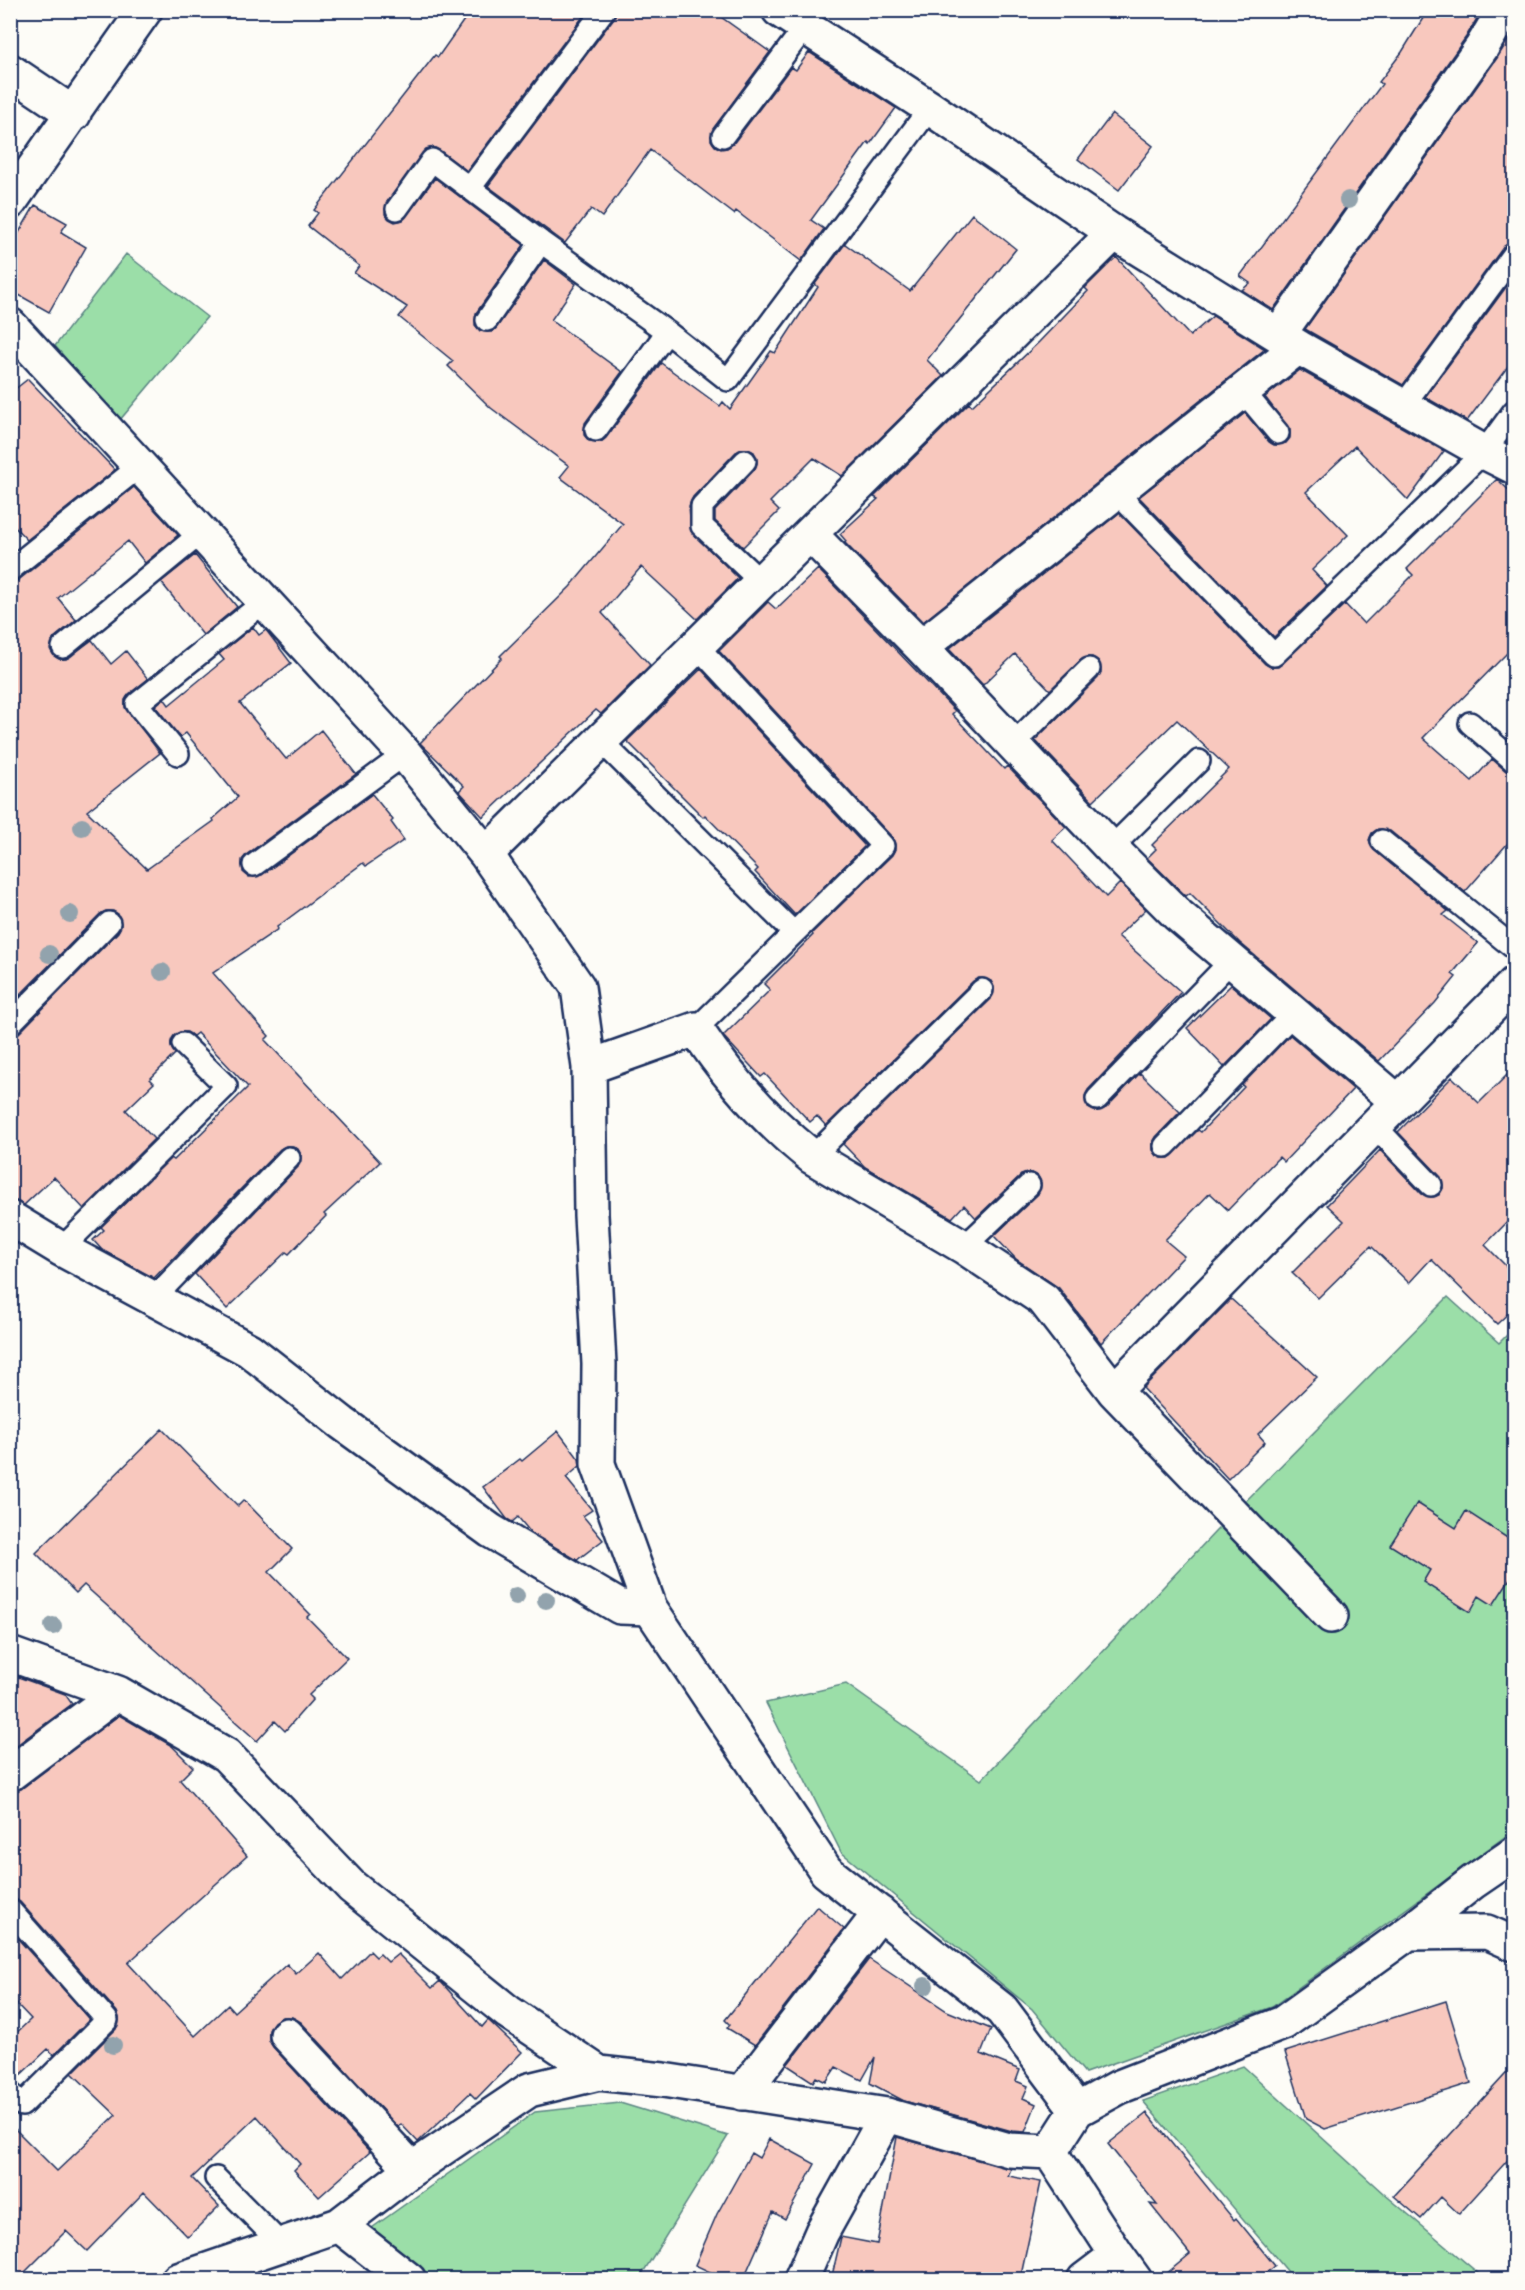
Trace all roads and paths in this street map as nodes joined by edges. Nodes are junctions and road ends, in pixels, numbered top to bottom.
1 (145, 10) edge
2 (604, 10) edge
3 (1504, 10) edge
4 (792, 19) edge
5 (10, 71) edge
6 (930, 108) junction
7 (74, 114) junction
8 (723, 136) dead end
9 (470, 188) junction
10 (10, 202) edge
11 (397, 209) dead end
12 (1114, 234) junction
13 (541, 242) junction
14 (1515, 254) edge
15 (487, 320) dead end
16 (667, 332) junction
17 (15, 338) edge
18 (1288, 340) junction
19 (1243, 391) junction
20 (1403, 406) junction
21 (1515, 411) edge
22 (596, 430) dead end
23 (1278, 433) dead end
24 (1484, 452) junction
25 (745, 461) dead end
26 (140, 466) junction
27 (1515, 467) edge
28 (1116, 492) junction
29 (201, 533) junction
30 (810, 534) junction
31 (10, 570) edge
32 (761, 582) junction
33 (264, 602) junction
34 (697, 646) junction
35 (63, 647) dead end
36 (921, 647) junction
37 (1089, 669) dead end
38 (1470, 723) dead end
39 (601, 741) junction
40 (1013, 744) junction
41 (178, 754) dead end
42 (405, 754) junction
43 (1199, 760) dead end
44 (1515, 761) edge
45 (1382, 841) dead end
46 (1111, 848) junction
47 (486, 854) junction
48 (254, 865) dead end
49 (109, 923) dead end
50 (793, 932) junction
51 (1515, 948) edge
52 (1231, 961) junction
53 (1515, 984) edge
54 (982, 990) dead end
55 (1294, 1013) junction
56 (10, 1024) edge
57 (696, 1029) junction
58 (183, 1044) dead end
59 (589, 1067) junction
60 (1097, 1098) dead end
61 (1398, 1102) junction
62 (1375, 1126) junction
63 (1165, 1146) dead end
64 (812, 1157) junction
65 (289, 1158) dead end
66 (1029, 1185) dead end
67 (1431, 1185) dead end
68 (10, 1218) edge
69 (964, 1247) junction
70 (61, 1249) junction
71 (154, 1298) junction
72 (1113, 1391) junction
73 (650, 1608) junction
74 (1331, 1616) dead end
75 (10, 1654) edge
76 (118, 1693) junction
77 (10, 1774) edge
78 (1515, 1854) edge
79 (10, 1910) edge
80 (880, 1913) junction
81 (1408, 1933) junction
82 (1515, 1944) edge
83 (287, 2035) dead end
84 (599, 2073) junction
85 (10, 2093) edge
86 (742, 2093) junction
87 (1077, 2110) junction
88 (887, 2115) junction
89 (1050, 2152) junction
90 (412, 2169) junction
91 (216, 2178) dead end
92 (339, 2225) junction
93 (281, 2244) junction
94 (1126, 2267) edge
95 (178, 2280) edge
96 (409, 2280) edge
97 (801, 2280) edge
98 (1084, 2280) edge

1 - 7 street
2 - 9 lane
3 - 18 street
4 - 6 street
4 - 8 lane
5 - 7 street
6 - 12 street
6 - 16 lane
7 - 10 street
9 - 11 lane
9 - 13 lane
12 - 18 street
12 - 30 street
13 - 15 lane
13 - 16 lane
14 - 20 lane
16 - 22 lane
17 - 26 street
18 - 19 street
18 - 20 street
19 - 23 lane
19 - 28 street
20 - 24 street
21 - 24 lane
24 - 27 street
24 - 28 lane
25 - 32 lane
26 - 29 street
26 - 31 lane
28 - 36 street
29 - 33 street
29 - 35 lane
30 - 32 street
30 - 36 street
32 - 34 street
33 - 41 lane
33 - 42 street
34 - 39 street
34 - 50 lane
36 - 40 street
37 - 40 lane
38 - 44 lane
39 - 47 street
39 - 50 lane
40 - 46 street
42 - 47 street
42 - 48 lane
43 - 46 lane
45 - 51 lane
46 - 52 street
47 - 59 street
49 - 56 lane
50 - 57 lane
52 - 55 street
52 - 60 lane
53 - 61 street
54 - 64 lane
55 - 61 street
55 - 63 lane
57 - 59 street
57 - 64 street
58 - 70 lane
59 - 73 street
61 - 62 street
62 - 67 lane
62 - 72 street
64 - 69 street
65 - 71 lane
66 - 69 lane
68 - 70 street
69 - 72 street
70 - 71 street
71 - 73 street
72 - 74 street
73 - 80 street
75 - 76 street
76 - 77 street
76 - 84 street
78 - 81 street
79 - 85 lane
80 - 86 street
80 - 87 street
81 - 82 street
81 - 87 street
83 - 90 street
84 - 86 street
84 - 90 street
86 - 88 street
87 - 89 street
88 - 89 street
88 - 97 street
89 - 94 street
90 - 92 street
91 - 93 lane
92 - 93 street
92 - 96 street
93 - 95 street
94 - 98 street

